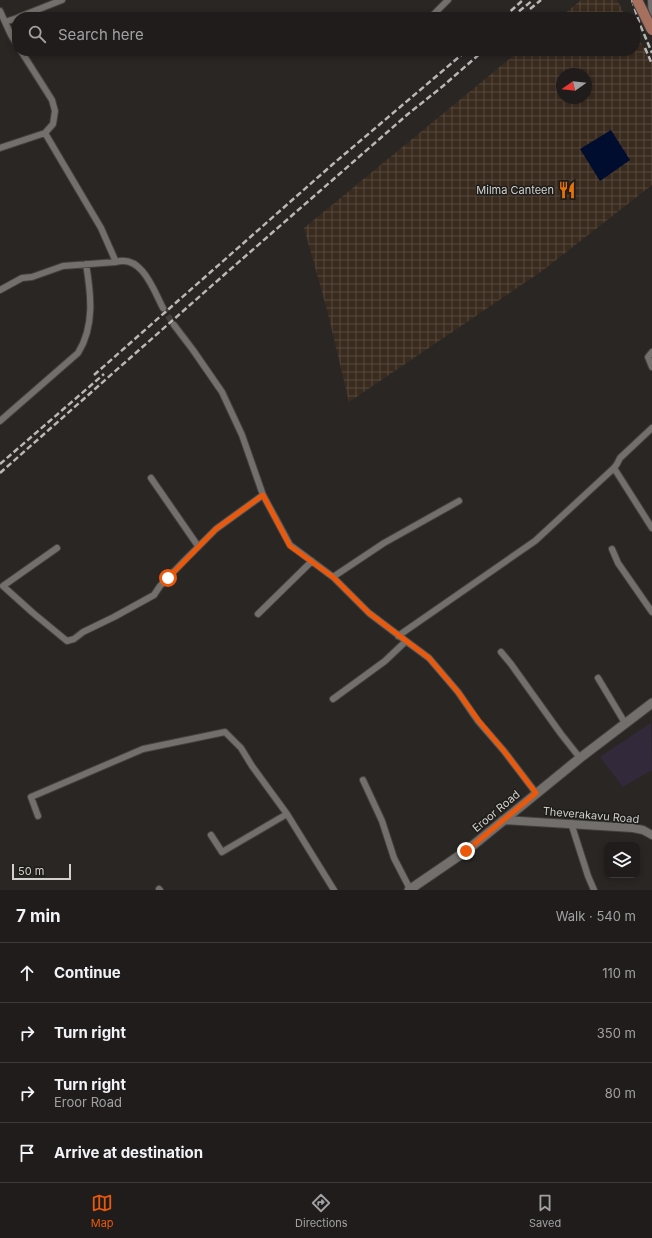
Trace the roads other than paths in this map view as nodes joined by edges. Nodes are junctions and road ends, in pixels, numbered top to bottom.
1 (62, 0) edge
2 (448, 0) edge
3 (637, 0) edge
4 (651, 0) edge
5 (0, 11) edge
6 (31, 12) edge
7 (436, 12) edge
8 (12, 19) edge
9 (5, 22) junction
10 (652, 31) edge
11 (12, 35) edge
12 (24, 56) edge
13 (44, 133) junction
14 (0, 148) edge
15 (116, 262) junction
16 (86, 264) junction
17 (0, 290) edge
18 (163, 308) tunnel mouth
19 (174, 325) tunnel mouth
20 (652, 352) edge
21 (652, 367) edge
22 (0, 421) edge
23 (652, 428) edge
24 (614, 468) junction
25 (151, 478) dead end
26 (263, 495) junction
27 (458, 501) dead end
28 (652, 528) edge
29 (198, 546) junction
30 (57, 548) dead end
31 (612, 549) dead end
32 (312, 561) junction
33 (333, 577) junction
34 (652, 612) edge
35 (258, 614) dead end
36 (398, 636) junction
37 (406, 641) junction
38 (501, 652) dead end
39 (598, 678) dead end
40 (333, 699) dead end
41 (652, 703) edge
42 (625, 723) junction
43 (580, 758) junction
44 (363, 780) dead end
45 (536, 793) junction
46 (286, 814) junction
47 (38, 816) dead end
48 (503, 820) junction
49 (570, 823) junction
50 (211, 834) dead end
51 (652, 835) edge
52 (334, 890) edge
53 (410, 890) edge
54 (594, 890) edge

1 - 6 street
2 - 7 street
3 - 10 highway, bridge
4 - 10 street
5 - 9 street
8 - 9 street
9 - 11 street
12 - 13 street
13 - 14 street
13 - 15 street
15 - 16 street
15 - 18 street
16 - 17 street
16 - 22 street
19 - 26 street
20 - 21 street
23 - 24 street
24 - 28 street
24 - 36 street
25 - 29 street
26 - 29 street
26 - 32 street
27 - 33 street
29 - 30 street
31 - 34 street
32 - 33 street
32 - 35 street
33 - 36 street
36 - 37 street
37 - 40 street
37 - 45 street
38 - 43 street
39 - 42 street
41 - 42 main road, Eroor Road
42 - 43 main road, Eroor Road
43 - 45 main road, Eroor Road
44 - 53 street
45 - 48 main road, Eroor Road
46 - 47 street
46 - 50 street
46 - 52 street
48 - 49 street, Theverakavu Road
48 - 53 main road, Eroor Road
49 - 51 street, Theverakavu Road
49 - 54 street

